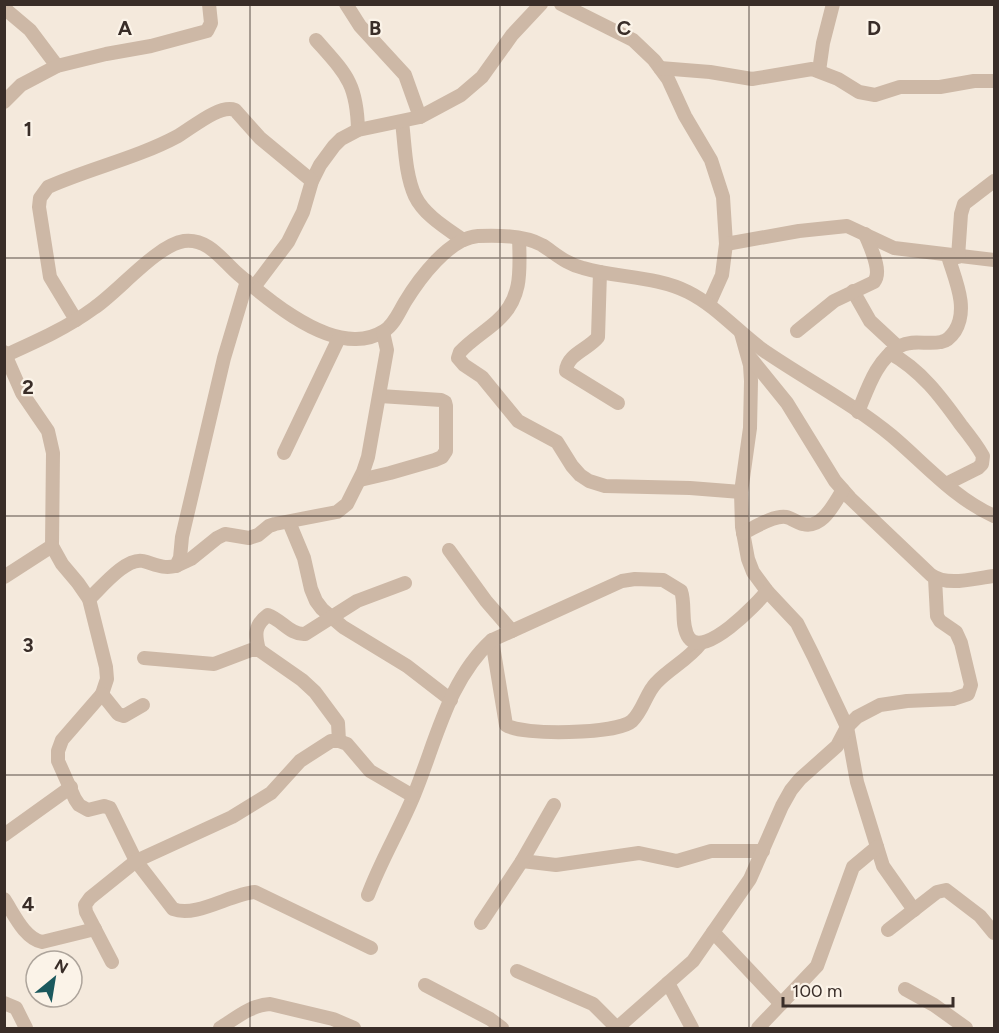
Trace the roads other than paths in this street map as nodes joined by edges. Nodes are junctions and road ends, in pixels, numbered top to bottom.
1 (210, 4) edge
2 (346, 4) edge
3 (541, 4) edge
4 (561, 4) edge
5 (833, 4) edge
6 (4, 8) edge
7 (316, 40) dead end
8 (57, 66) junction
9 (660, 68) junction
10 (819, 71) junction
11 (994, 81) edge
12 (4, 102) edge
13 (420, 117) junction
14 (402, 122) junction
15 (358, 130) junction
16 (312, 181) junction
17 (994, 181) edge
18 (866, 234) junction
19 (519, 238) junction
20 (463, 240) junction
21 (726, 244) junction
22 (953, 256) junction
23 (994, 261) edge
24 (600, 272) junction
25 (251, 284) junction
26 (853, 291) junction
27 (709, 304) junction
28 (76, 320) junction
29 (796, 331) dead end
30 (383, 332) junction
31 (741, 333) junction
32 (339, 338) junction
33 (894, 350) junction
34 (5, 354) edge
35 (747, 354) junction
36 (380, 396) junction
37 (618, 404) dead end
38 (858, 412) junction
39 (284, 453) dead end
40 (360, 480) junction
41 (946, 484) junction
42 (843, 490) junction
43 (741, 492) junction
44 (994, 516) edge
45 (289, 522) junction
46 (743, 533) junction
47 (52, 546) junction
48 (449, 550) dead end
49 (176, 566) junction
50 (994, 576) edge
51 (4, 577) edge
52 (935, 578) junction
53 (405, 583) dead end
54 (767, 591) junction
55 (89, 599) junction
56 (330, 618) junction
57 (512, 631) junction
58 (492, 640) junction
59 (701, 643) junction
60 (259, 650) junction
61 (144, 658) dead end
62 (102, 694) junction
63 (451, 700) junction
64 (143, 705) dead end
65 (847, 727) junction
66 (339, 741) junction
67 (71, 787) junction
68 (414, 795) junction
69 (554, 805) dead end
70 (4, 836) edge
71 (876, 847) junction
72 (763, 850) junction
73 (136, 861) junction
74 (522, 861) junction
75 (368, 895) dead end
76 (4, 899) edge
77 (914, 910) junction
78 (481, 923) dead end
79 (95, 929) junction
80 (888, 930) dead end
81 (713, 932) junction
82 (994, 933) edge
83 (371, 948) dead end
84 (112, 962) dead end
85 (517, 971) dead end
86 (668, 983) junction
87 (425, 985) dead end
88 (904, 989) dead end
89 (4, 1003) edge
90 (781, 1004) junction
91 (617, 1028) edge
92 (26, 1029) edge
93 (220, 1029) edge
94 (354, 1029) edge
95 (502, 1029) edge
96 (692, 1029) edge
97 (758, 1029) edge
98 (966, 1029) edge

1 - 8 street
2 - 13 street
3 - 13 street
4 - 9 street
5 - 10 street
6 - 8 street
7 - 15 street
8 - 12 street
9 - 10 street
9 - 21 street
10 - 11 street
13 - 14 street
14 - 15 street
14 - 20 street
15 - 16 street
16 - 25 street
16 - 28 street
17 - 22 street
18 - 21 street
18 - 22 street
18 - 26 street
19 - 20 street
19 - 24 street
19 - 43 street
20 - 30 street
21 - 27 street
22 - 23 street
22 - 33 street
24 - 27 street
24 - 37 street
25 - 28 street
25 - 32 street
25 - 49 street
26 - 29 street
26 - 33 street
27 - 31 street
28 - 34 street
30 - 32 street
30 - 36 street
31 - 35 street
31 - 38 street
32 - 39 street
33 - 38 street
33 - 41 street
34 - 47 street
35 - 42 street
35 - 43 street
36 - 40 street
36 - 40 street
38 - 41 street
40 - 45 street
41 - 44 street
42 - 46 street
42 - 52 street
43 - 46 street
45 - 49 street
45 - 56 street
46 - 54 street
47 - 51 street
47 - 55 street
48 - 57 street
49 - 55 street
50 - 52 street
52 - 65 street
53 - 56 street
54 - 59 street
54 - 65 street
55 - 62 street
56 - 60 street
56 - 63 street
57 - 58 street
57 - 59 street
58 - 59 street
58 - 63 street
60 - 61 street
60 - 66 street
62 - 64 street
62 - 67 street
63 - 68 street
65 - 71 street
65 - 72 street
66 - 68 street
66 - 73 street
67 - 70 street
67 - 73 street
68 - 75 street
69 - 74 street
71 - 77 street
71 - 90 street
72 - 74 street
72 - 81 street
73 - 79 street
73 - 83 street
74 - 78 street
76 - 79 street
77 - 80 street
77 - 82 street
79 - 84 street
81 - 86 street
81 - 90 street
85 - 91 street
86 - 91 street
86 - 96 street
87 - 95 street
88 - 98 street
89 - 92 street
90 - 97 street
93 - 94 street

